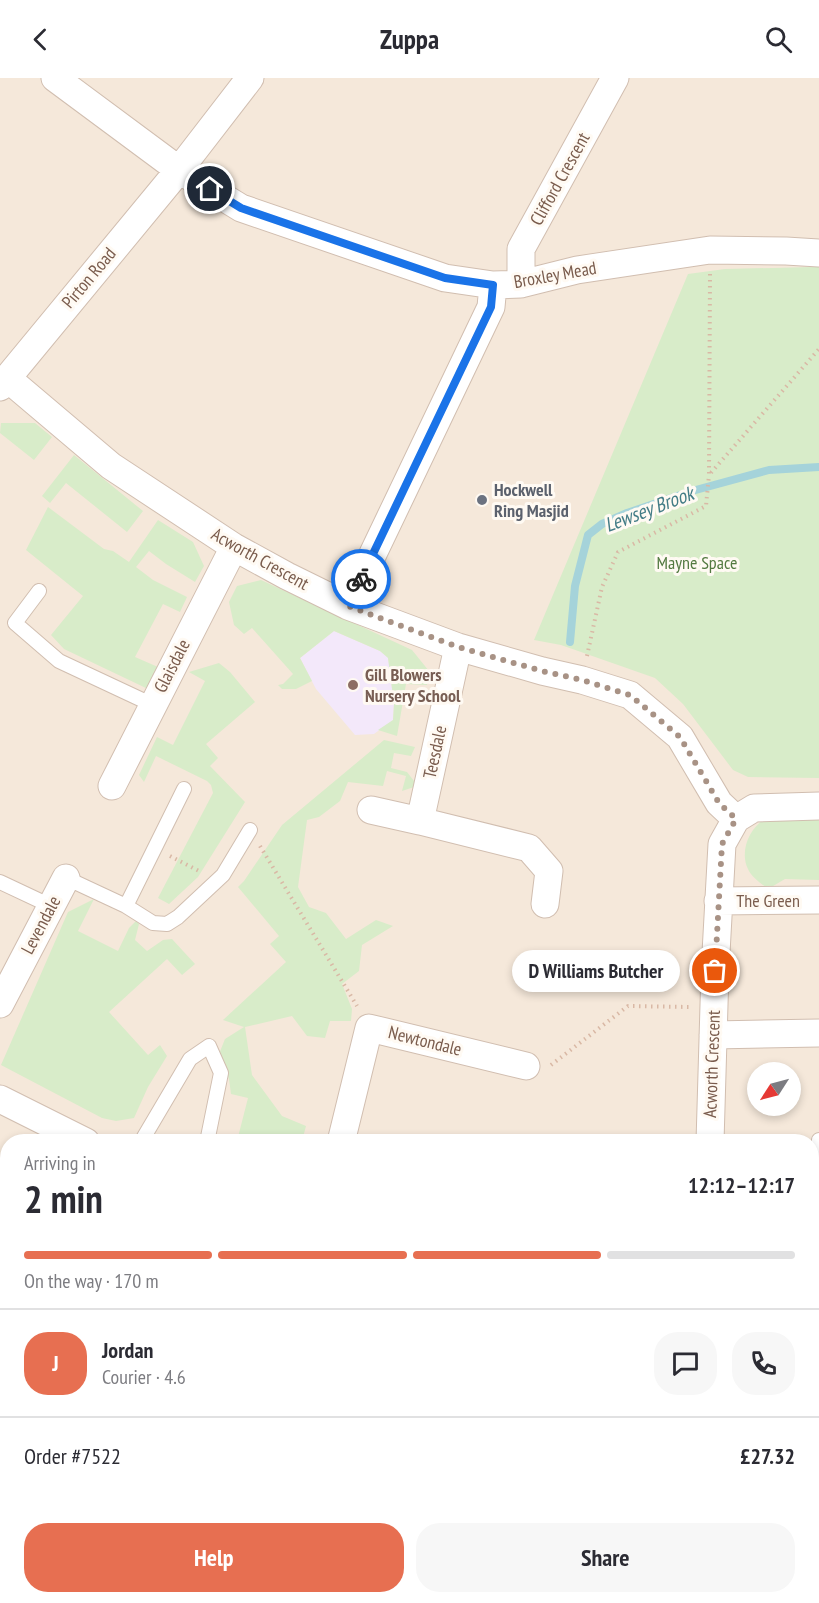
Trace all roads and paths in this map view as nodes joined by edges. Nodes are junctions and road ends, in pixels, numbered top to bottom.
1 (55, 78) edge
2 (250, 78) edge
3 (615, 78) edge
4 (179, 170) junction
5 (710, 250) junction
6 (819, 253) edge
7 (520, 284) junction
8 (493, 285) junction
9 (819, 349) edge
10 (4, 383) edge
11 (709, 475) junction
12 (234, 547) junction
13 (39, 591) dead end
14 (348, 606) junction
15 (458, 647) junction
16 (582, 680) junction
17 (153, 705) junction
18 (112, 786) dead end
19 (184, 789) dead end
20 (819, 806) edge
21 (371, 810) dead end
22 (736, 819) junction
23 (420, 821) junction
24 (250, 830) joint
25 (155, 848) junction
26 (66, 878) joint
27 (218, 880) junction
28 (0, 882) edge
29 (819, 900) edge
30 (718, 901) junction
31 (545, 904) dead end
32 (51, 906) junction
33 (126, 906) junction
34 (0, 1004) edge
35 (714, 1008) junction
36 (369, 1028) junction
37 (819, 1034) edge
38 (712, 1035) junction
39 (525, 1066) joint
40 (0, 1099) edge
41 (70, 1134) edge
42 (146, 1134) edge
43 (209, 1134) edge
44 (342, 1134) edge
45 (710, 1134) edge

1 - 4 street, Broxley Mead
2 - 4 street
3 - 7 street, Clifford Crescent
4 - 8 street, Broxley Mead
4 - 10 street, Pirton Road
5 - 6 street, Broxley Mead
5 - 7 street, Broxley Mead
5 - 11 path
7 - 8 street, Broxley Mead
8 - 14 street
9 - 11 path
10 - 12 street, Acworth Crescent
11 - 16 path
12 - 14 street, Acworth Crescent
12 - 17 street, Glaisdale
13 - 17 lane
14 - 15 street, Acworth Crescent
15 - 16 street, Acworth Crescent
15 - 23 street, Teesdale
16 - 22 street, Acworth Crescent
17 - 18 street, Glaisdale
19 - 25 lane
20 - 22 street
21 - 23 street
22 - 30 street, Acworth Crescent
23 - 31 street
24 - 27 lane
24 - 36 path
25 - 27 path
25 - 33 lane
26 - 32 street, Levendale
26 - 33 lane
27 - 33 lane
28 - 32 lane
29 - 30 street, The Green
30 - 35 street, Acworth Crescent
32 - 34 street, Levendale
35 - 38 street, Acworth Crescent
35 - 39 path
36 - 39 street, Newtondale
36 - 44 street, Newtondale
37 - 38 street
38 - 45 street, Acworth Crescent
40 - 41 street
42 - 43 lane

